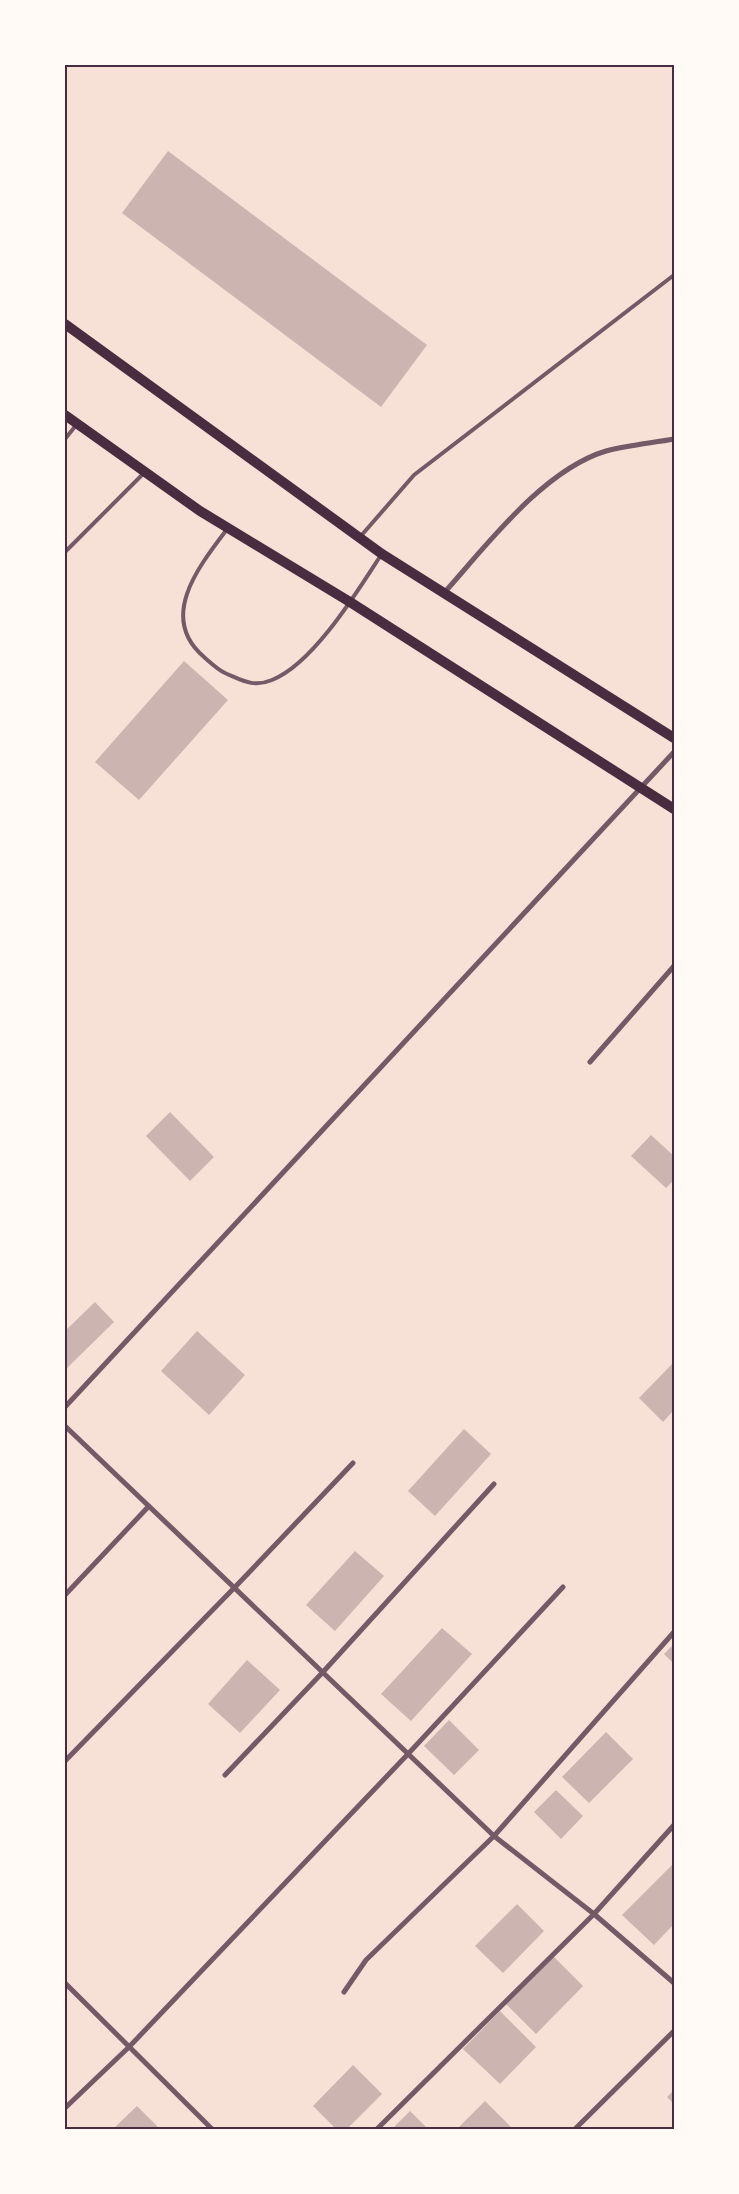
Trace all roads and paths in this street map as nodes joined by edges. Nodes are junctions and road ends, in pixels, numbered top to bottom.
1 (674, 275) edge
2 (65, 324) edge
3 (65, 415) edge
4 (77, 424) junction
5 (65, 439) edge
6 (674, 439) edge
7 (145, 472) junction
8 (228, 528) junction
9 (360, 537) junction
10 (65, 552) edge
11 (382, 554) junction
12 (444, 593) junction
13 (350, 602) junction
14 (674, 738) edge
15 (674, 752) edge
16 (641, 787) junction
17 (674, 809) edge
18 (674, 966) edge
19 (590, 1062) dead end
20 (65, 1407) edge
21 (65, 1426) edge
22 (353, 1463) dead end
23 (494, 1484) dead end
24 (149, 1506) junction
25 (563, 1587) dead end
26 (235, 1588) junction
27 (65, 1595) edge
28 (674, 1632) edge
29 (323, 1672) junction
30 (408, 1754) junction
31 (65, 1761) edge
32 (224, 1775) dead end
33 (674, 1825) edge
34 (494, 1836) junction
35 (594, 1914) junction
36 (65, 1983) edge
37 (674, 1983) edge
38 (344, 1992) dead end
39 (674, 2031) edge
40 (129, 2047) junction
41 (65, 2108) edge
42 (212, 2129) edge
43 (377, 2129) edge
44 (576, 2129) edge

1 - 9 lane
2 - 9 main road
3 - 4 main road
4 - 5 lane
4 - 7 main road
6 - 12 street
7 - 8 main road
7 - 10 lane
8 - 13 main road
8 - 13 lane
9 - 11 main road
11 - 12 main road
11 - 13 lane
12 - 14 main road
13 - 16 main road
15 - 16 street
16 - 17 main road
16 - 20 street
18 - 19 street
21 - 24 street
22 - 26 street
23 - 29 street
24 - 26 street
24 - 27 street
25 - 30 street
26 - 29 street
26 - 31 street
28 - 34 street
29 - 30 street
29 - 32 street
30 - 34 street
30 - 40 street
33 - 35 street
34 - 35 street
34 - 38 street
35 - 37 street
35 - 43 street
36 - 40 street
39 - 44 street
40 - 41 street
40 - 42 street

